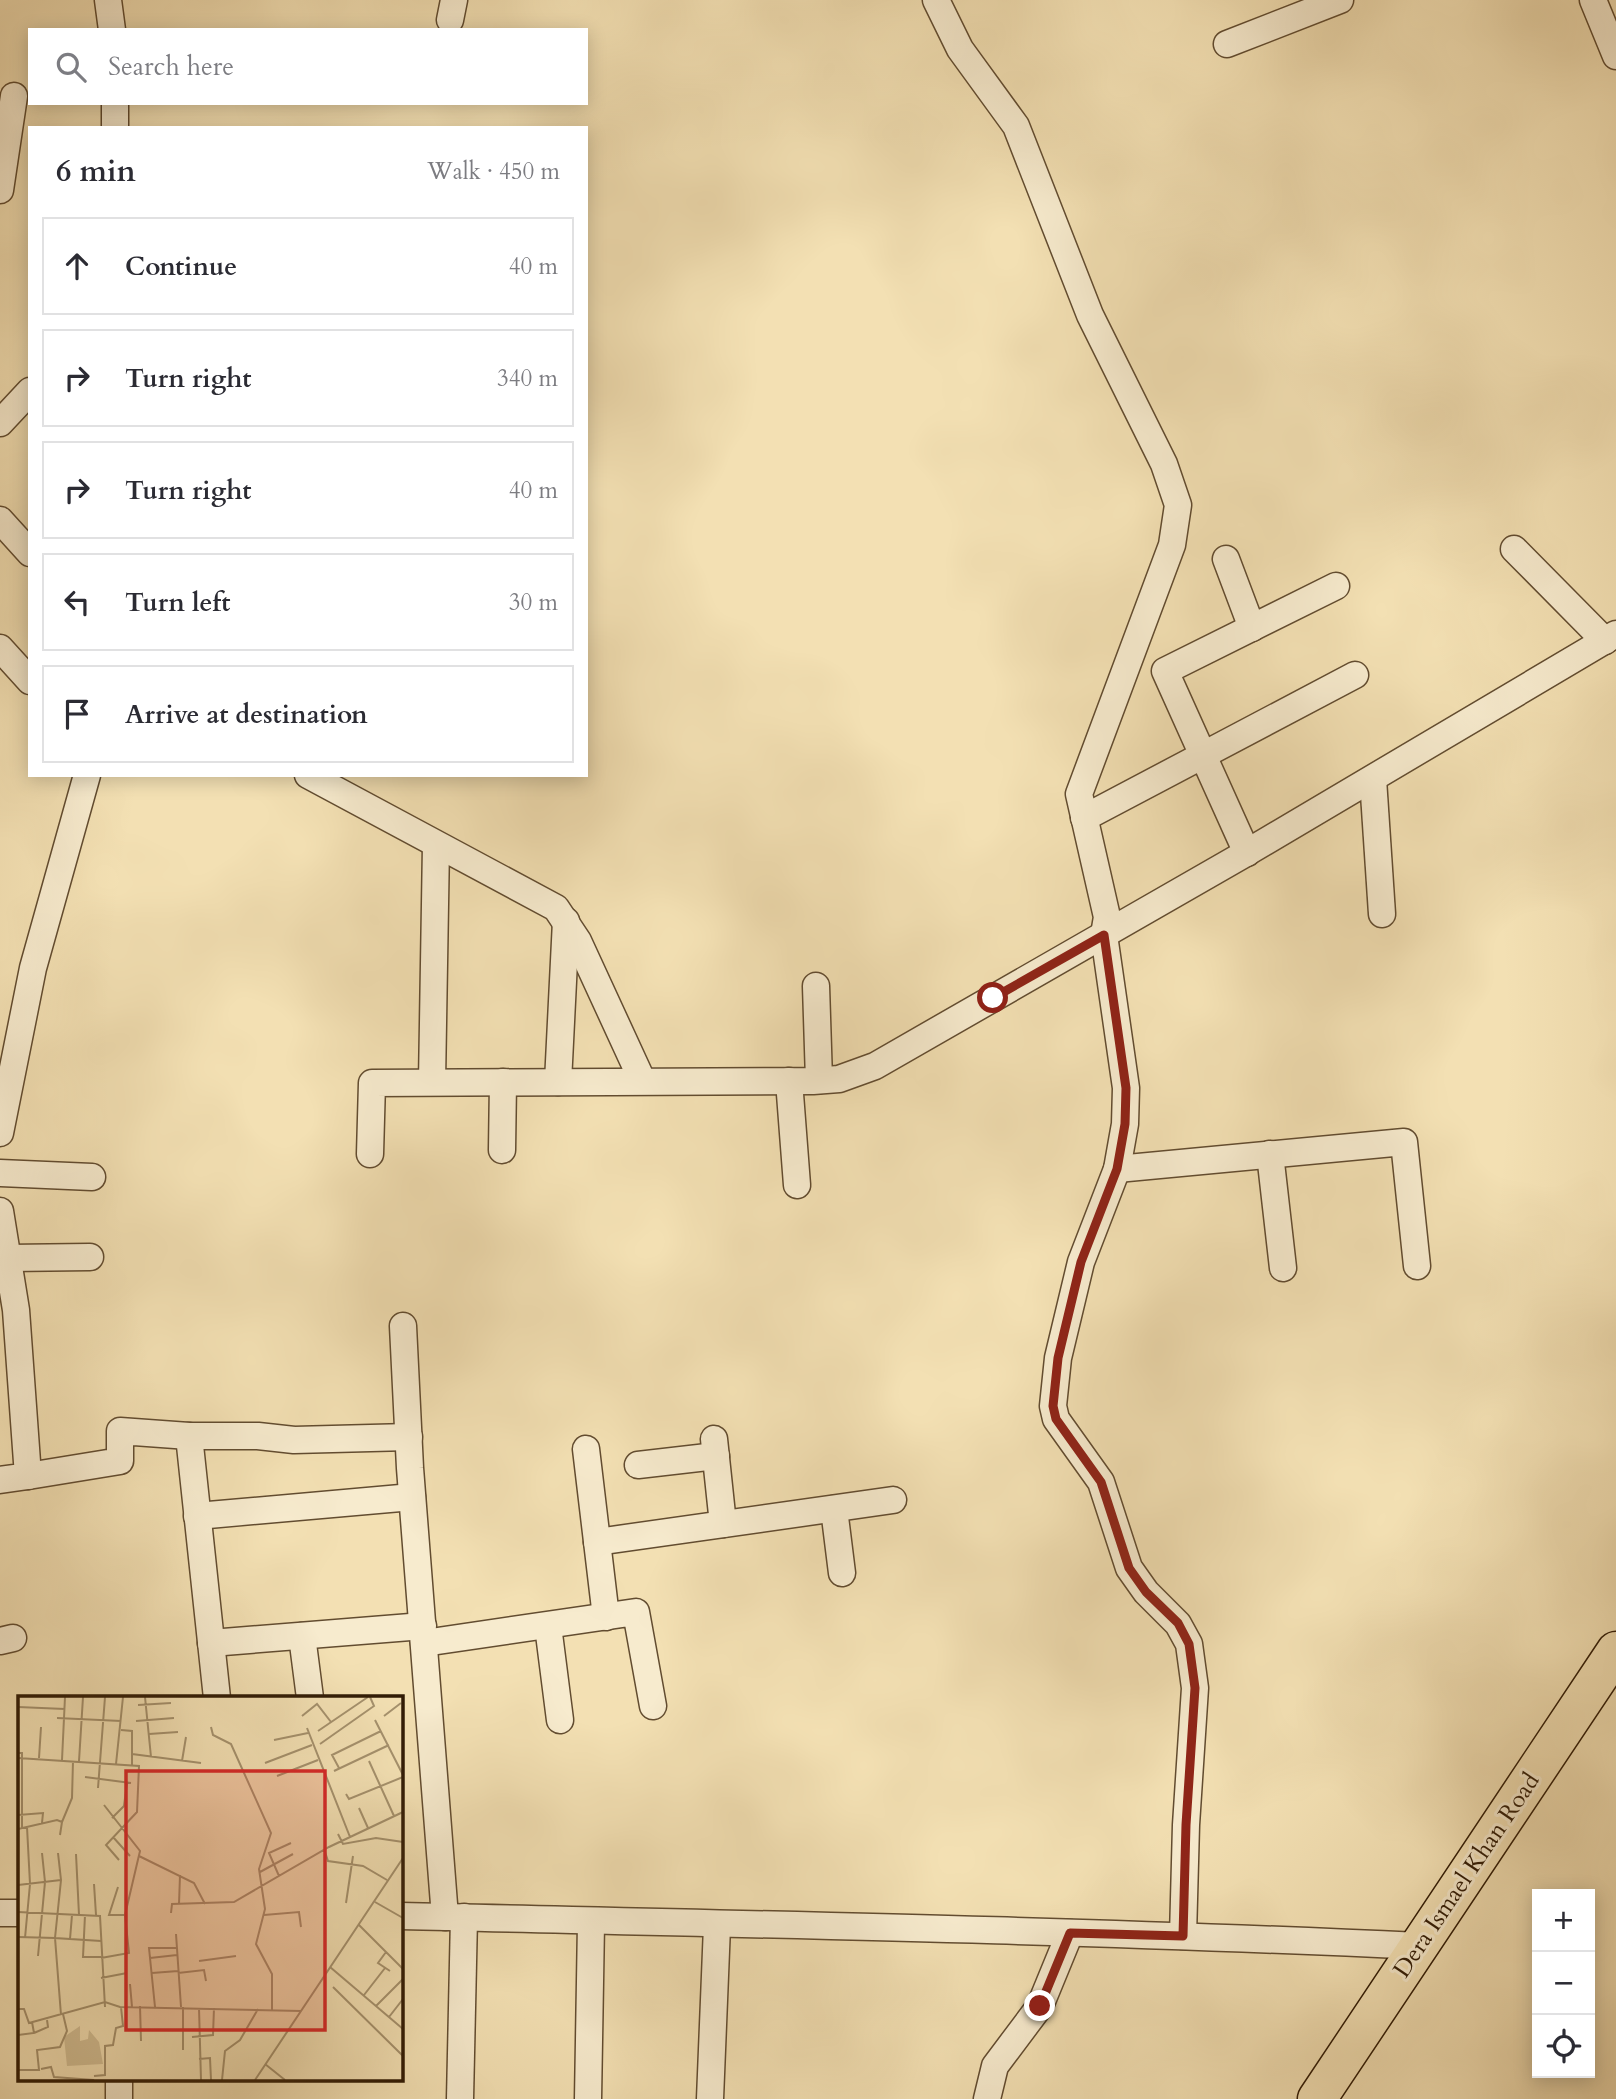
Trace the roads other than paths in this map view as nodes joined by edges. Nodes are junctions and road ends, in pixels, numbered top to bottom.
1 (108, 0) edge
2 (936, 0) edge
3 (1340, 0) edge
4 (1593, 0) edge
5 (112, 28) edge
6 (1227, 44) dead end
7 (1616, 56) edge
8 (14, 96) edge
9 (115, 105) edge
10 (115, 126) edge
11 (0, 190) edge
12 (28, 393) edge
13 (0, 424) edge
14 (0, 520) edge
15 (1514, 549) dead end
16 (28, 551) edge
17 (1226, 559) dead end
18 (1336, 586) dead end
19 (1252, 628) junction
20 (1612, 641) edge
21 (0, 648) edge
22 (1355, 675) dead end
23 (28, 679) edge
24 (1203, 755) junction
25 (86, 777) edge
26 (312, 777) edge
27 (1373, 779) junction
28 (1084, 818) junction
29 (436, 845) junction
30 (1247, 853) junction
31 (1382, 914) dead end
32 (566, 919) junction
33 (1104, 935) junction
34 (816, 986) dead end
35 (642, 1080) junction
36 (819, 1080) junction
37 (789, 1081) junction
38 (432, 1082) junction
39 (503, 1082) junction
40 (558, 1082) junction
41 (0, 1133) edge
42 (502, 1150) dead end
43 (370, 1154) dead end
44 (1270, 1154) junction
45 (1117, 1169) junction
46 (0, 1173) edge
47 (92, 1177) dead end
48 (797, 1185) dead end
49 (0, 1211) edge
50 (90, 1257) dead end
51 (8, 1258) junction
52 (1417, 1266) dead end
53 (1283, 1268) dead end
54 (404, 1326) dead end
55 (189, 1436) junction
56 (408, 1437) junction
57 (586, 1449) dead end
58 (638, 1465) dead end
59 (28, 1476) junction
60 (0, 1480) edge
61 (412, 1497) junction
62 (893, 1500) dead end
63 (834, 1509) junction
64 (197, 1516) junction
65 (723, 1524) junction
66 (597, 1542) junction
67 (842, 1573) dead end
68 (606, 1617) junction
69 (548, 1626) junction
70 (423, 1634) junction
71 (302, 1636) junction
72 (211, 1643) junction
73 (1616, 1651) edge
74 (217, 1696) edge
75 (310, 1696) edge
76 (653, 1706) dead end
77 (560, 1720) dead end
78 (0, 1913) edge
79 (18, 1913) edge
80 (402, 1916) edge
81 (454, 1917) junction
82 (591, 1923) junction
83 (717, 1926) junction
84 (1070, 1933) junction
85 (1183, 1936) junction
86 (1419, 1946) junction
87 (460, 2099) edge
88 (588, 2099) edge
89 (710, 2099) edge
90 (987, 2099) edge
91 (1317, 2099) edge

1 - 5 street
2 - 28 street
3 - 6 street
4 - 7 street
8 - 11 street
9 - 10 street
12 - 13 street
14 - 16 street
15 - 20 street
17 - 19 street
18 - 19 street
19 - 24 street
20 - 27 street
21 - 23 street
22 - 24 street
24 - 28 street
24 - 30 street
25 - 41 street
26 - 29 street
27 - 30 street
27 - 31 street
28 - 33 street
29 - 32 street
29 - 38 street
30 - 33 street
32 - 35 street
32 - 40 street
33 - 36 street
33 - 45 street
34 - 36 street
35 - 37 street
35 - 40 street
36 - 37 street
37 - 48 street
38 - 39 street
38 - 43 street
39 - 40 street
39 - 42 street
44 - 45 street
44 - 52 street
44 - 53 street
45 - 85 street
46 - 47 street
49 - 51 street
50 - 51 street
51 - 59 street
54 - 56 street
55 - 56 street
55 - 59 street
55 - 64 street
56 - 61 street
57 - 66 street
58 - 65 street
59 - 60 street
61 - 64 street
61 - 70 street
62 - 63 street
63 - 65 street
63 - 67 street
64 - 72 street
65 - 66 street
66 - 68 street
68 - 69 street
68 - 76 street
69 - 70 street
69 - 77 street
70 - 71 street
70 - 81 street
71 - 72 street
71 - 75 street
72 - 74 street
73 - 86 highway, Dera Ismael Khan Road
78 - 79 street
80 - 81 street
81 - 82 street
81 - 87 street
82 - 83 street
82 - 88 street
83 - 84 street
83 - 89 street
84 - 85 street
84 - 90 street
85 - 86 street
86 - 91 highway, Dera Ismael Khan Road

